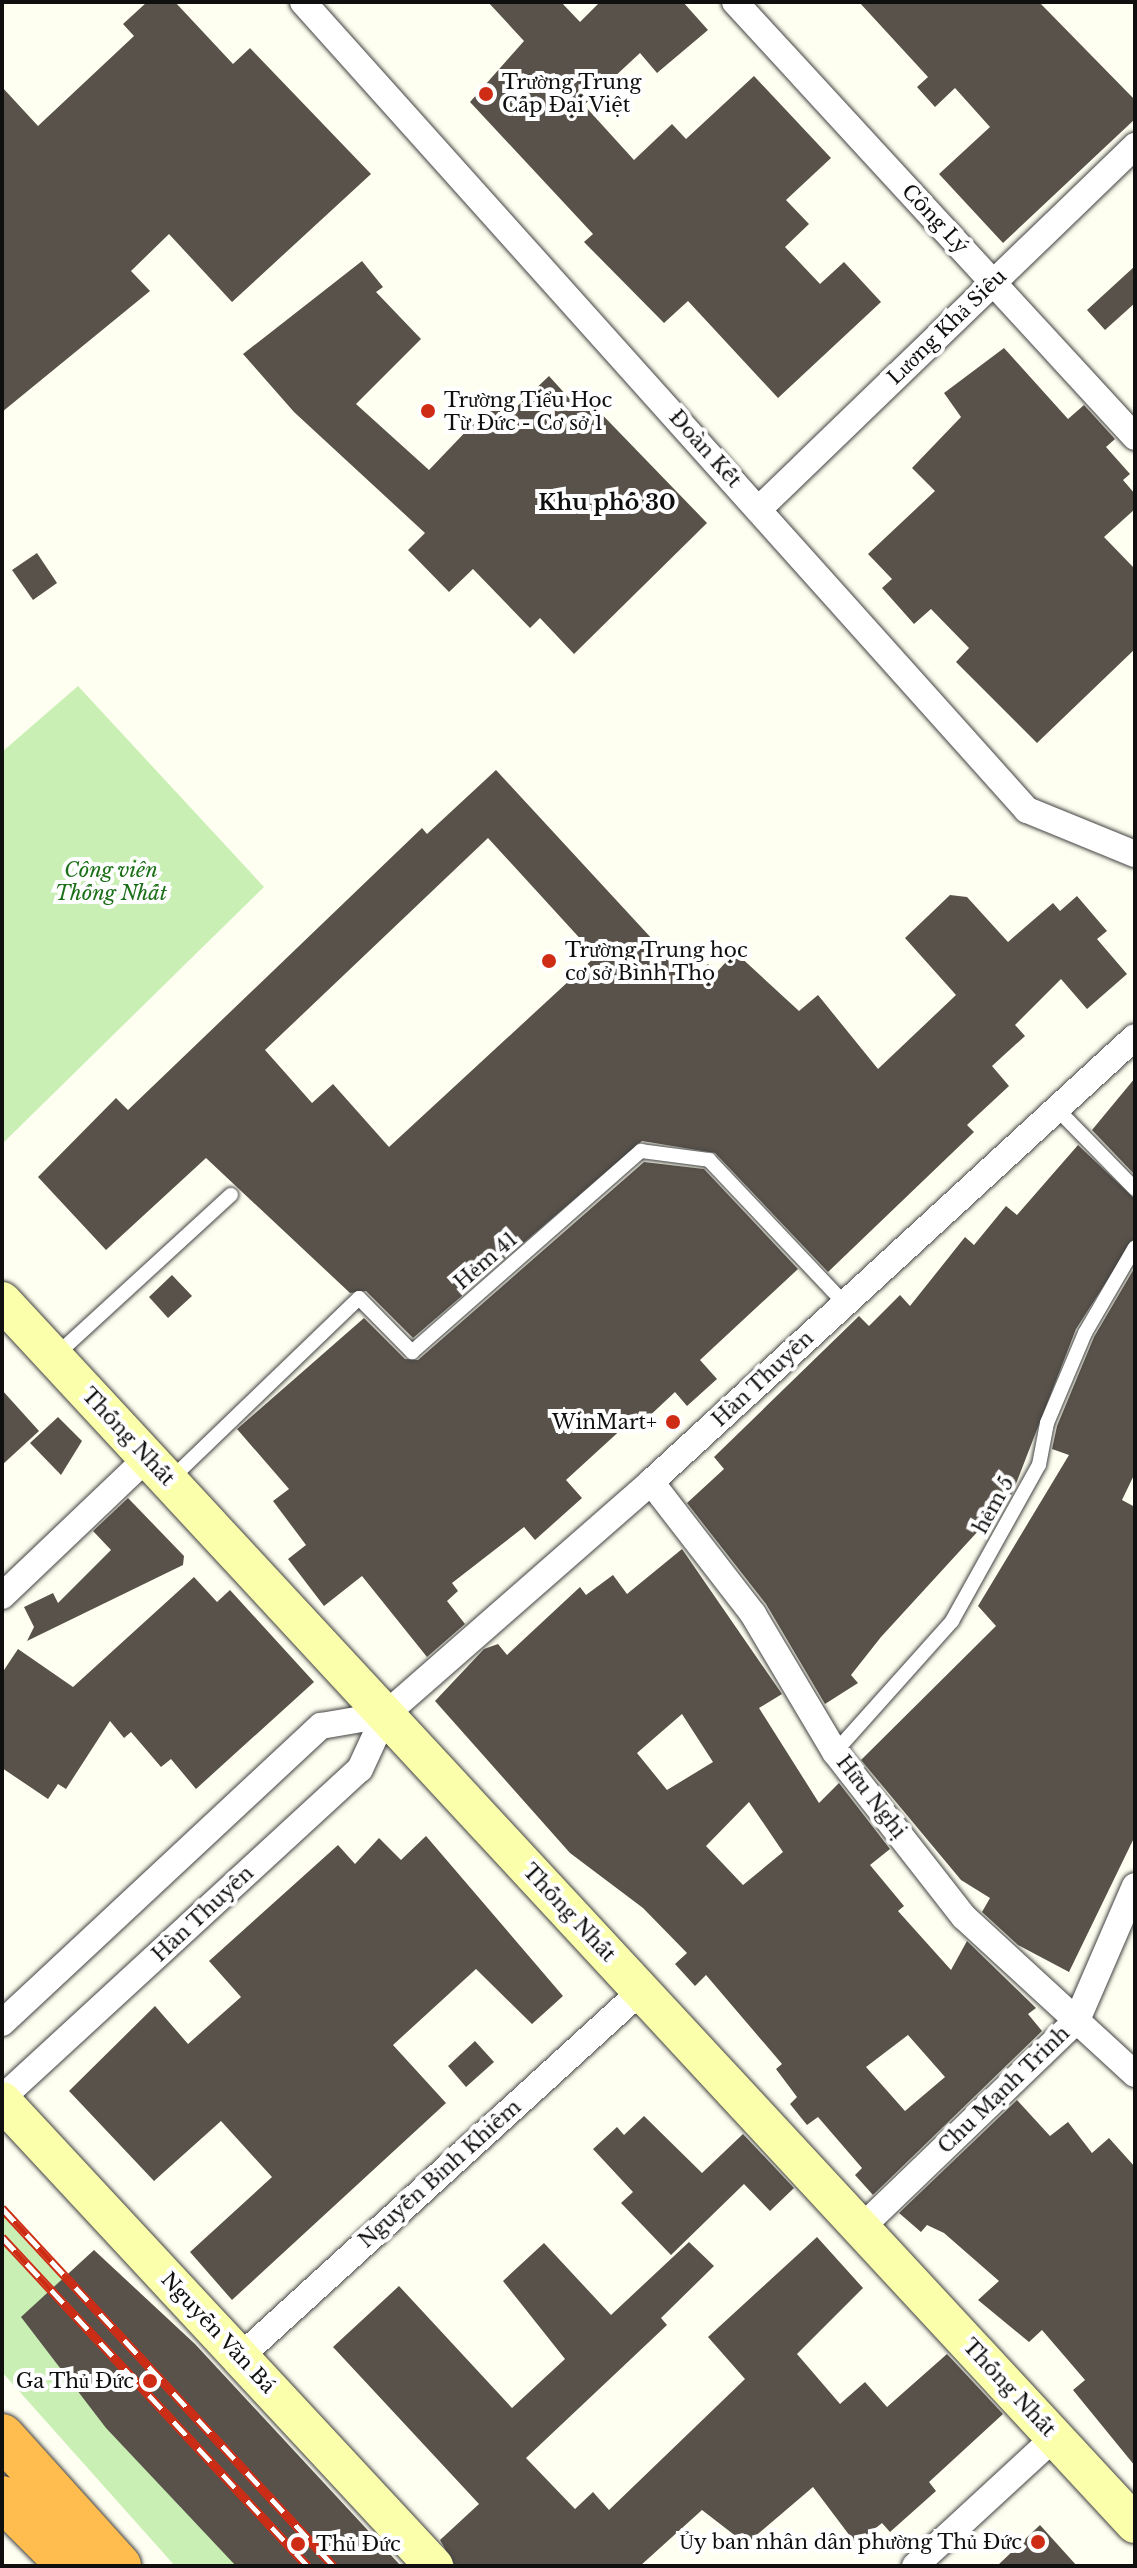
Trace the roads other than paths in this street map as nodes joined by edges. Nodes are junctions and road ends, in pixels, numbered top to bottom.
1 (303, 2) edge
2 (735, 2) edge
3 (1135, 146) edge
4 (993, 283) junction
5 (1135, 437) edge
6 (759, 509) junction
7 (1135, 854) edge
8 (1135, 1037) edge
9 (1057, 1109) junction
10 (1135, 1189) edge
11 (231, 1195) dead end
12 (1135, 1247) edge
13 (2, 1301) edge
14 (845, 1304) junction
15 (54, 1357) junction
16 (158, 1470) junction
17 (651, 1482) junction
18 (2, 1596) edge
19 (385, 1715) junction
20 (835, 1752) junction
21 (1135, 1886) edge
22 (641, 1991) junction
23 (1077, 2020) junction
24 (2, 2023) edge
25 (1135, 2074) edge
26 (2, 2100) edge
27 (861, 2228) junction
28 (240, 2357) junction
29 (2, 2436) edge
30 (1055, 2437) junction
31 (2, 2498) edge
32 (1135, 2524) edge
33 (70, 2566) edge
34 (119, 2566) edge
35 (434, 2566) edge
36 (915, 2566) edge

1 - 6 street, Đoàn Kết
2 - 4 street, Công Lý
3 - 4 street, Lương Khả Siêu
4 - 5 street, Công Lý
4 - 6 street, Lương Khả Siêu
6 - 7 street, Đoàn Kết
8 - 9 street, Hàn Thuyên
9 - 10 lane
9 - 14 street, Hàn Thuyên
11 - 15 lane
12 - 20 lane, hẻm 5
13 - 15 street, Thống Nhất
14 - 16 lane, Hẻm 41
14 - 17 street, Hàn Thuyên
15 - 16 street, Thống Nhất
16 - 18 street
16 - 19 street, Thống Nhất
17 - 19 street, Hàn Thuyên
17 - 20 street, Hữu Nghị
19 - 22 street, Thống Nhất
19 - 24 street
19 - 26 street, Hàn Thuyên
20 - 23 street, Hữu Nghị
21 - 23 street, Chu Mạnh Trinh
22 - 27 street, Thống Nhất
22 - 28 street, Nguyễn Bỉnh Khiêm
23 - 25 street, Hữu Nghị
23 - 27 street, Chu Mạnh Trinh
26 - 28 street, Nguyễn Văn Bá
27 - 30 street, Thống Nhất
28 - 35 street, Nguyễn Văn Bá
29 - 34 highway
30 - 32 street, Thống Nhất
30 - 36 street
31 - 33 highway

